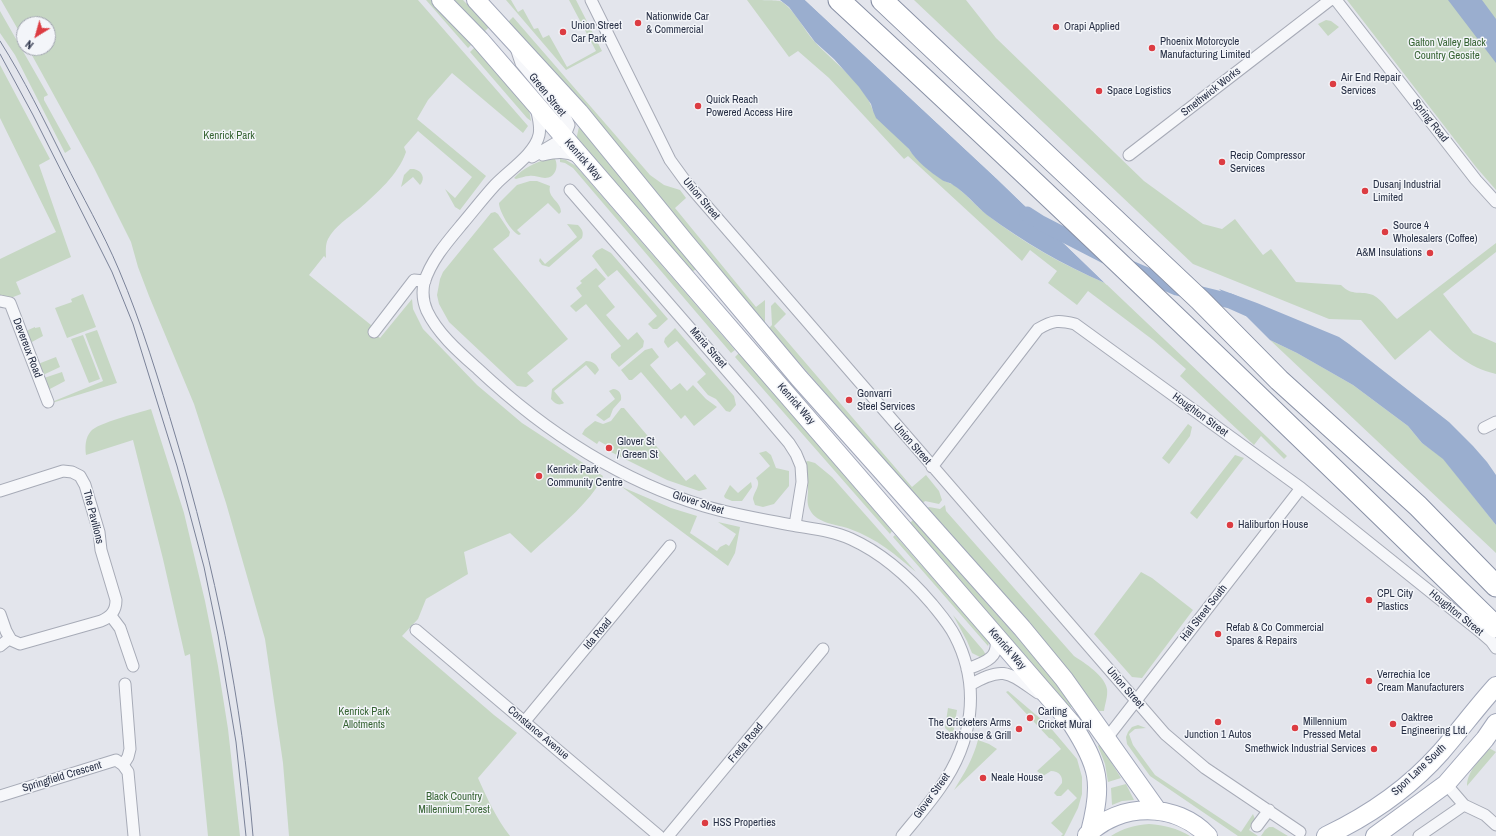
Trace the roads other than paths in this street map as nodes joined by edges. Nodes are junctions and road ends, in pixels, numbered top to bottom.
1 (442, 0) edge
2 (476, 0) edge
3 (591, 0) edge
4 (839, 0) edge
5 (882, 0) edge
6 (1330, 0) edge
7 (1336, 0) edge
8 (487, 6) edge
9 (513, 40) junction
10 (536, 104) junction
11 (564, 138) junction
12 (1129, 155) dead end
13 (532, 157) junction
14 (583, 159) junction
15 (515, 167) junction
16 (570, 190) dead end
17 (1496, 202) edge
18 (425, 281) junction
19 (0, 302) edge
20 (427, 311) joint
21 (374, 332) dead end
22 (48, 402) dead end
23 (1496, 422) edge
24 (1484, 428) dead end
25 (932, 467) junction
26 (1301, 488) junction
27 (0, 491) edge
28 (794, 525) junction
29 (670, 546) dead end
30 (1496, 586) edge
31 (0, 614) edge
32 (111, 616) junction
33 (416, 630) dead end
34 (993, 632) junction
35 (10, 638) junction
36 (1495, 640) edge
37 (0, 646) edge
38 (823, 649) dead end
39 (133, 666) dead end
40 (967, 669) junction
41 (125, 684) dead end
42 (970, 685) junction
43 (1494, 686) edge
44 (1136, 701) junction
45 (1055, 705) junction
46 (525, 721) junction
47 (1496, 723) edge
48 (1107, 738) junction
49 (123, 765) junction
50 (1446, 784) junction
51 (1407, 785) junction
52 (0, 796) edge
53 (1464, 805) junction
54 (1157, 810) junction
55 (1268, 810) junction
56 (1496, 825) edge
57 (1257, 826) dead end
58 (1300, 832) dead end
59 (1088, 834) edge
60 (134, 836) edge
61 (659, 836) edge
62 (668, 836) edge
63 (902, 836) edge
64 (1208, 836) edge
65 (1326, 836) edge
66 (1375, 836) edge
67 (1420, 836) edge

1 - 10 main road, Kenrick Way
2 - 8 main road, Kenrick Way
3 - 25 street, Union Street
4 - 36 highway
5 - 30 highway
6 - 12 street, Smethwick Works
7 - 17 street, Spring Road
8 - 9 main road, Kenrick Way
9 - 11 street, Green Street
9 - 48 main road, Kenrick Way
10 - 11 main road, Kenrick Way
10 - 15 street, Green Street
11 - 13 street, Green Street
11 - 14 main road, Kenrick Way
13 - 14 street, Green Street
13 - 15 street, Green Street
14 - 34 main road, Kenrick Way
15 - 18 street, Green Street
16 - 28 street, Maria Street
18 - 20 street, Green Street
18 - 21 street
19 - 22 street, Devereux Road
20 - 28 street, Glover Street
23 - 24 street
25 - 26 street, Houghton Street
25 - 44 street, Union Street
26 - 36 street, Houghton Street
26 - 44 street, Hall Street South
27 - 32 street, The Pavilions
28 - 40 street, Glover Street
29 - 46 street, Ida Road
31 - 35 street
32 - 35 street
32 - 39 street
33 - 46 street, Constance Avenue
34 - 40 street
34 - 45 main road, Kenrick Way
35 - 37 street
38 - 62 street, Freda Road
40 - 42 street, Glover Street
41 - 49 street
42 - 45 street
42 - 63 street, Glover Street
43 - 51 main road, Spon Lane South
44 - 48 street, Hall Street South
44 - 55 street, Union Street
45 - 59 main road, Kenrick Way
46 - 61 street, Constance Avenue
47 - 50 main road
48 - 54 main road, Kenrick Way
49 - 52 street, Springfield Crescent
49 - 60 street
50 - 51 main road
50 - 53 street
50 - 66 main road
51 - 65 main road, Spon Lane South
53 - 56 street
53 - 67 street
54 - 59 main road
54 - 64 main road
55 - 57 street
55 - 58 street, Union Street

